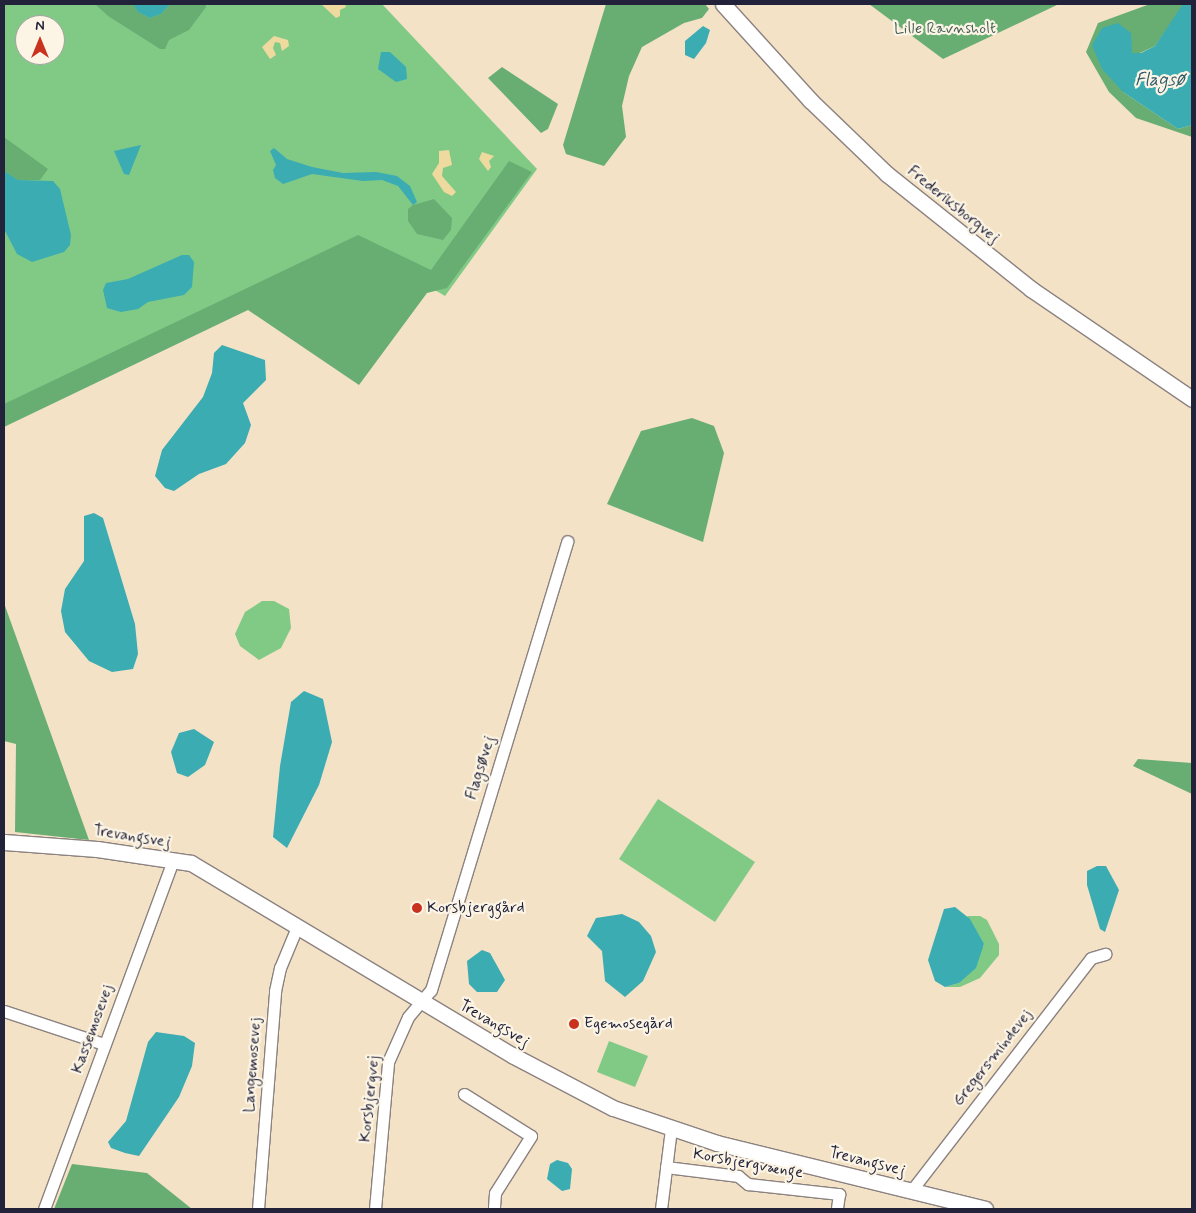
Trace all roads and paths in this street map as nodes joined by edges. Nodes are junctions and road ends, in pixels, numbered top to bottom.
1 (723, 4) edge
2 (1192, 398) edge
3 (567, 541) dead end
4 (4, 842) edge
5 (173, 861) junction
6 (297, 927) junction
7 (1105, 954) dead end
8 (420, 1001) junction
9 (4, 1011) edge
10 (104, 1044) junction
11 (464, 1094) dead end
12 (671, 1129) junction
13 (666, 1168) junction
14 (911, 1191) junction
15 (44, 1209) edge
16 (258, 1209) edge
17 (375, 1209) edge
18 (494, 1209) edge
19 (661, 1209) edge
20 (837, 1209) edge
21 (986, 1209) edge

1 - 2 street, Frederiksborgvej
3 - 8 street, Flagsøvej
4 - 5 street, Trevangsvej
5 - 6 street, Trevangsvej
5 - 10 street, Kassemosevej
6 - 8 street, Trevangsvej
6 - 16 street, Langemosevej
7 - 14 street, Gregersmindevej
8 - 12 street, Trevangsvej
8 - 17 street, Korsbjergvej
9 - 10 street
10 - 15 street, Kassemosevej
11 - 18 street
12 - 13 street
12 - 14 street, Trevangsvej
13 - 19 street
13 - 20 street, Korsbjergvænge
14 - 21 street, Trevangsvej

